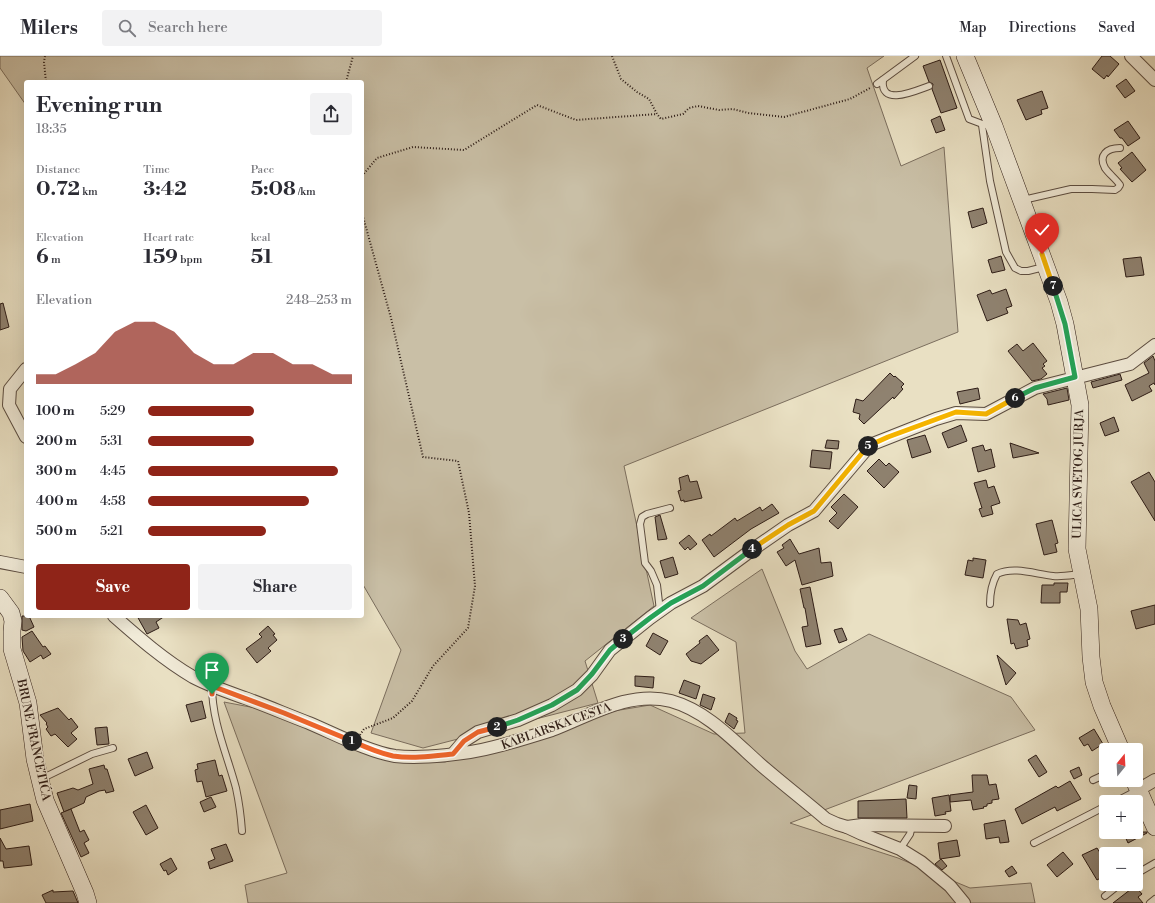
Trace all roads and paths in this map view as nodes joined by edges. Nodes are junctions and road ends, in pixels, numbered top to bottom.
1 (45, 56) edge
2 (353, 56) edge
3 (612, 56) edge
4 (915, 56) edge
5 (946, 56) edge
6 (965, 56) edge
7 (1131, 56) edge
8 (46, 80) edge
9 (347, 80) edge
10 (883, 80) junction
11 (1155, 80) edge
12 (877, 84) joint
13 (929, 86) dead end
14 (657, 114) junction
15 (988, 126) junction
16 (1120, 148) dead end
17 (364, 174) edge
18 (1022, 200) junction
19 (364, 220) edge
20 (1046, 266) junction
21 (1155, 346) edge
22 (24, 372) edge
23 (1075, 377) junction
24 (24, 433) edge
25 (670, 508) dead end
26 (0, 562) edge
27 (24, 567) edge
28 (1081, 574) junction
29 (0, 598) edge
30 (990, 604) dead end
31 (660, 611) junction
32 (116, 618) edge
33 (212, 686) junction
34 (356, 743) junction
35 (1118, 743) edge
36 (114, 748) dead end
37 (453, 754) junction
38 (1099, 777) edge
39 (40, 780) junction
40 (1093, 780) dead end
41 (1155, 780) edge
42 (1143, 783) edge
43 (1134, 787) edge
44 (1137, 787) edge
45 (1124, 795) edge
46 (1099, 810) edge
47 (912, 826) junction
48 (945, 826) dead end
49 (847, 827) junction
50 (1155, 827) edge
51 (242, 831) dead end
52 (1034, 843) dead end
53 (900, 849) junction
54 (1155, 863) edge
55 (1143, 870) edge
56 (1111, 891) edge
57 (1104, 896) dead end
58 (1155, 899) edge
59 (88, 903) edge
60 (964, 903) edge
61 (1150, 903) edge

1 - 8 path
2 - 9 path
3 - 14 path
4 - 10 lane
5 - 15 lane
6 - 15 main road, ULICA SVETOG JURJA
7 - 11 street
10 - 12 lane
10 - 13 lane
12 - 14 path
14 - 17 path
15 - 18 main road, ULICA SVETOG JURJA
15 - 20 lane
16 - 18 lane
18 - 20 main road, ULICA SVETOG JURJA
19 - 34 path
20 - 23 main road, ULICA SVETOG JURJA
21 - 23 street
22 - 24 street
23 - 28 main road, ULICA SVETOG JURJA
23 - 31 street
25 - 31 lane
26 - 27 street
28 - 30 lane
28 - 35 main road, ULICA SVETOG JURJA
29 - 39 main road, BRUNE FRANCETIĆA
31 - 37 street
32 - 33 street, KABLARSKA CESTA
33 - 34 street, KABLARSKA CESTA
33 - 51 lane
34 - 37 street, KABLARSKA CESTA
36 - 39 lane
37 - 49 street, KABLARSKA CESTA
38 - 40 lane
39 - 59 main road, BRUNE FRANCETIĆA
41 - 42 street
43 - 45 lane
44 - 50 main road
46 - 52 lane
47 - 48 street, KABLARSKA CESTA
47 - 49 street, KABLARSKA CESTA
47 - 53 lane
49 - 53 street, KABLARSKA CESTA
53 - 60 street, KABLARSKA CESTA
54 - 55 lane
56 - 57 lane
58 - 61 lane

